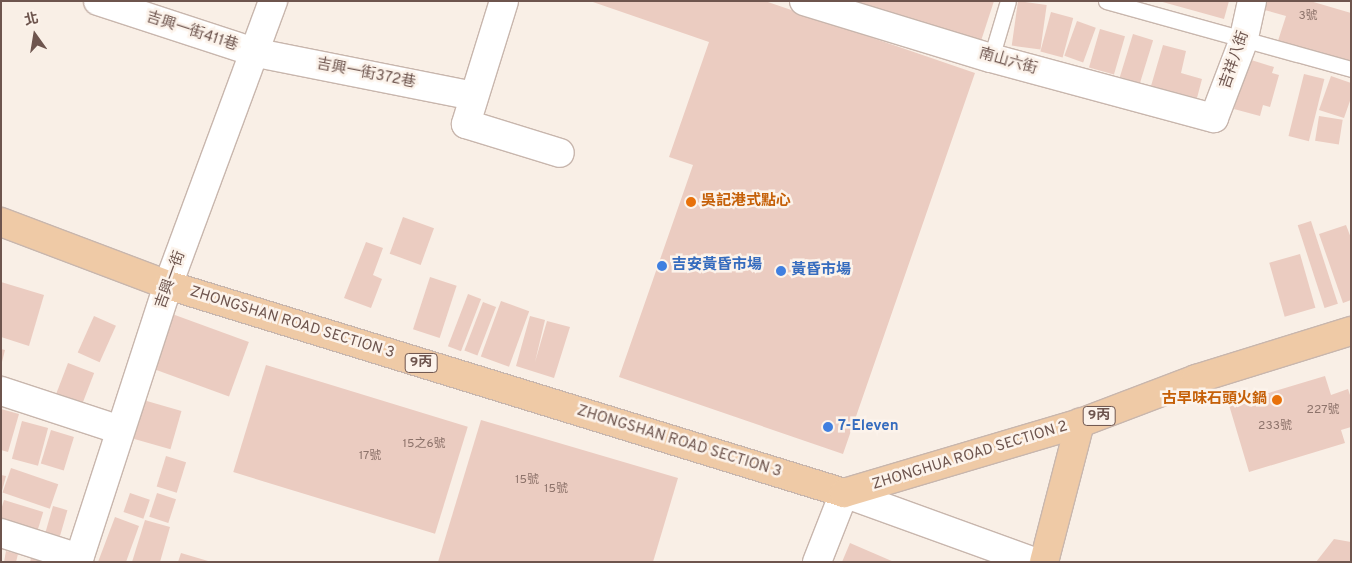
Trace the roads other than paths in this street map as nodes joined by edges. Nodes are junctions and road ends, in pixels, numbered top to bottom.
1 (273, 1) edge
2 (504, 1) edge
3 (804, 1) edge
4 (1008, 1) edge
5 (1106, 1) edge
6 (1252, 1) edge
7 (100, 2) edge
8 (1243, 42) junction
9 (257, 53) junction
10 (991, 58) junction
11 (1351, 69) edge
12 (474, 96) junction
13 (1214, 118) joint
14 (560, 153) dead end
15 (1, 222) edge
16 (168, 285) junction
17 (1351, 331) edge
18 (1, 391) edge
19 (1080, 423) junction
20 (120, 430) junction
21 (844, 493) junction
22 (1, 534) edge
23 (79, 560) edge
24 (817, 562) edge
25 (1035, 562) edge
26 (1044, 562) edge

1 - 9 street, 吉興一街
2 - 12 street
3 - 10 street, 南山六街
4 - 10 lane
5 - 8 lane
6 - 8 street, 吉祥八街
7 - 9 street, 吉興一街411巷
8 - 11 lane
8 - 13 street, 吉祥八街
9 - 12 street, 吉興一街372巷
9 - 16 street, 吉興一街
10 - 13 street, 南山六街
12 - 14 street
15 - 16 main road, ZHONGSHAN ROAD SECTION 3 / 9丙
16 - 20 street, 吉興一街
16 - 21 main road, ZHONGSHAN ROAD SECTION 3 / 9丙
17 - 19 main road, ZHONGHUA ROAD SECTION 2 / 9丙
18 - 20 street
19 - 21 main road, ZHONGHUA ROAD SECTION 2 / 9丙
19 - 26 main road
20 - 23 street, 吉興一街
21 - 24 street
21 - 25 street
22 - 23 street

